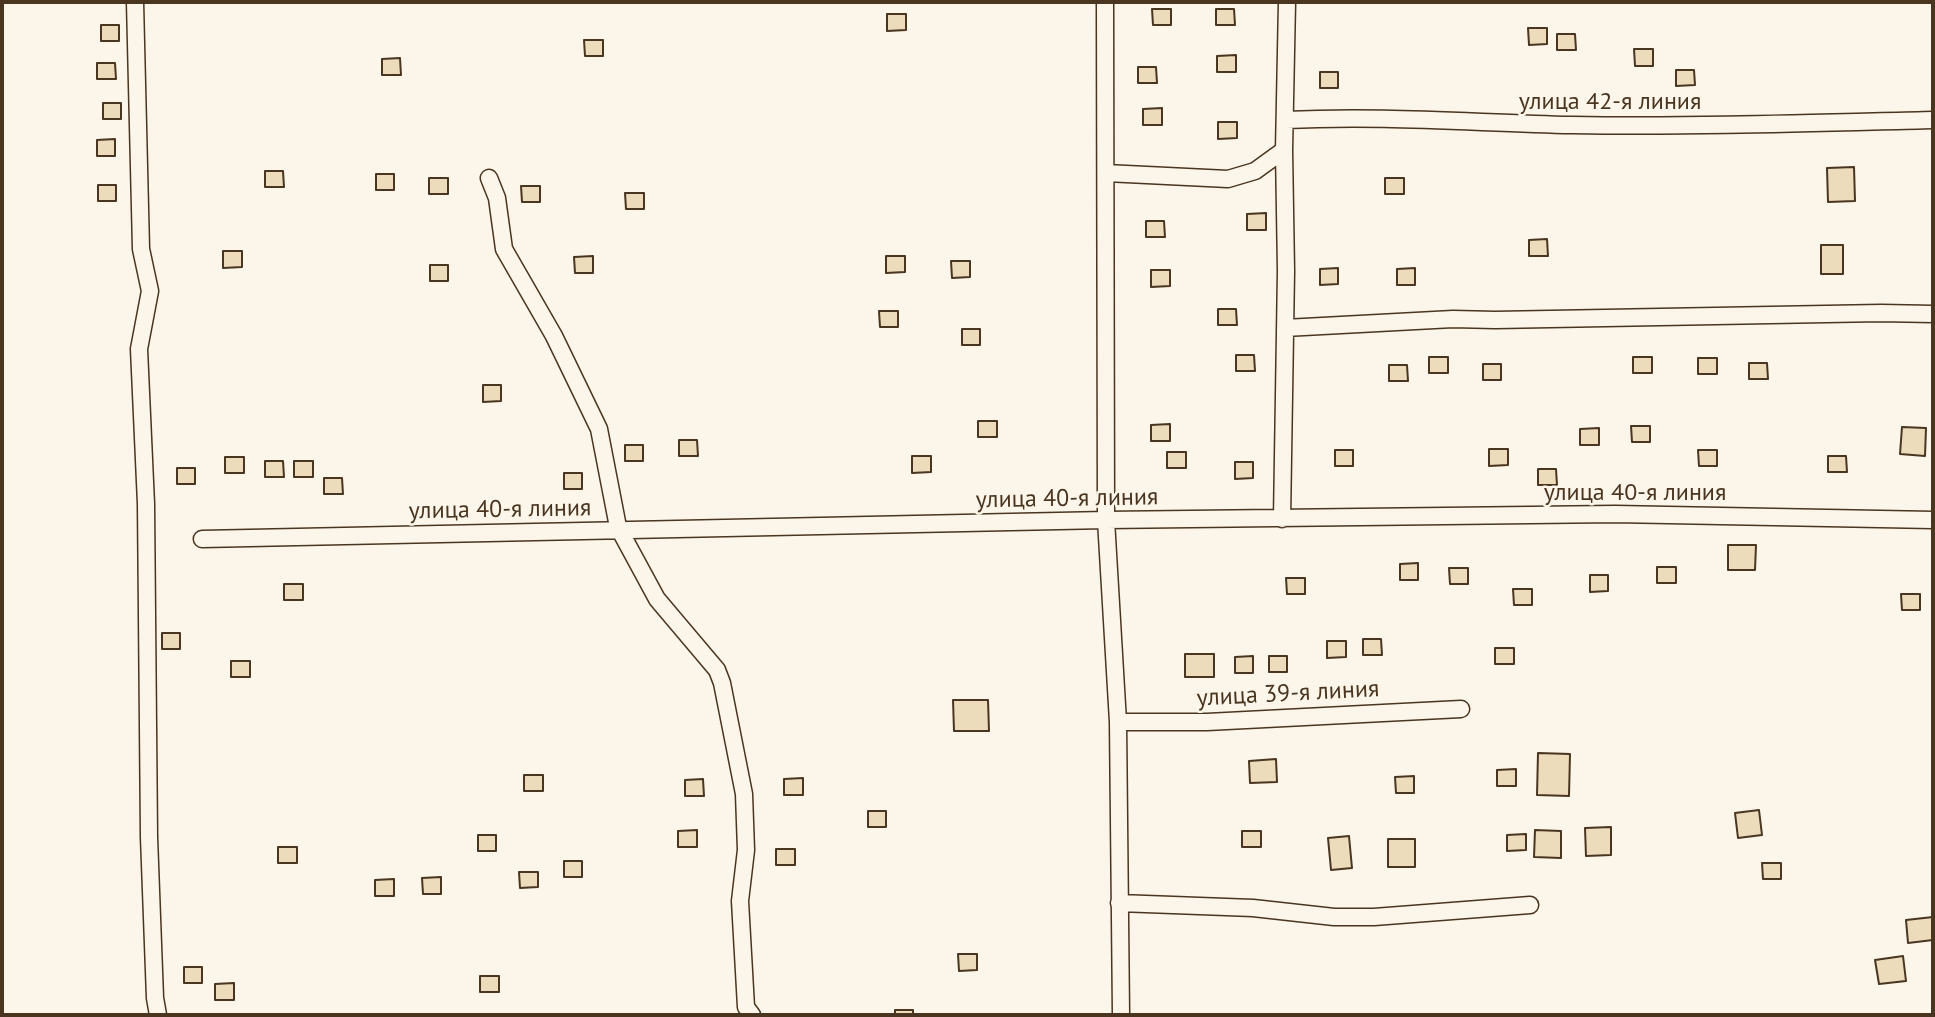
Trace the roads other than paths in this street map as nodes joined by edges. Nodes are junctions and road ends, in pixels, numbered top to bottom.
1 (135, 2) edge
2 (1105, 2) edge
3 (1287, 2) edge
4 (1286, 120) junction
5 (1933, 120) edge
6 (1284, 150) junction
7 (1106, 173) junction
8 (489, 178) dead end
9 (1933, 314) edge
10 (1285, 328) junction
11 (1282, 519) junction
12 (1106, 520) junction
13 (1933, 520) edge
14 (620, 531) junction
15 (202, 539) dead end
16 (1461, 709) dead end
17 (1118, 722) junction
18 (1119, 903) junction
19 (1530, 905) dead end
20 (158, 1015) edge
21 (752, 1015) edge
22 (1121, 1015) edge

1 - 20 street
2 - 7 street
3 - 4 street
4 - 5 street, улица 42-я линия
4 - 6 street
6 - 7 street
6 - 10 street
7 - 12 street
8 - 14 street
9 - 10 street
10 - 11 street
11 - 12 street, улица 40-я линия
11 - 13 street, улица 40-я линия
12 - 14 street, улица 40-я линия
12 - 17 street
14 - 15 street, улица 40-я линия
14 - 21 street
16 - 17 street, улица 39-я линия
17 - 18 street
18 - 19 street
18 - 22 street

